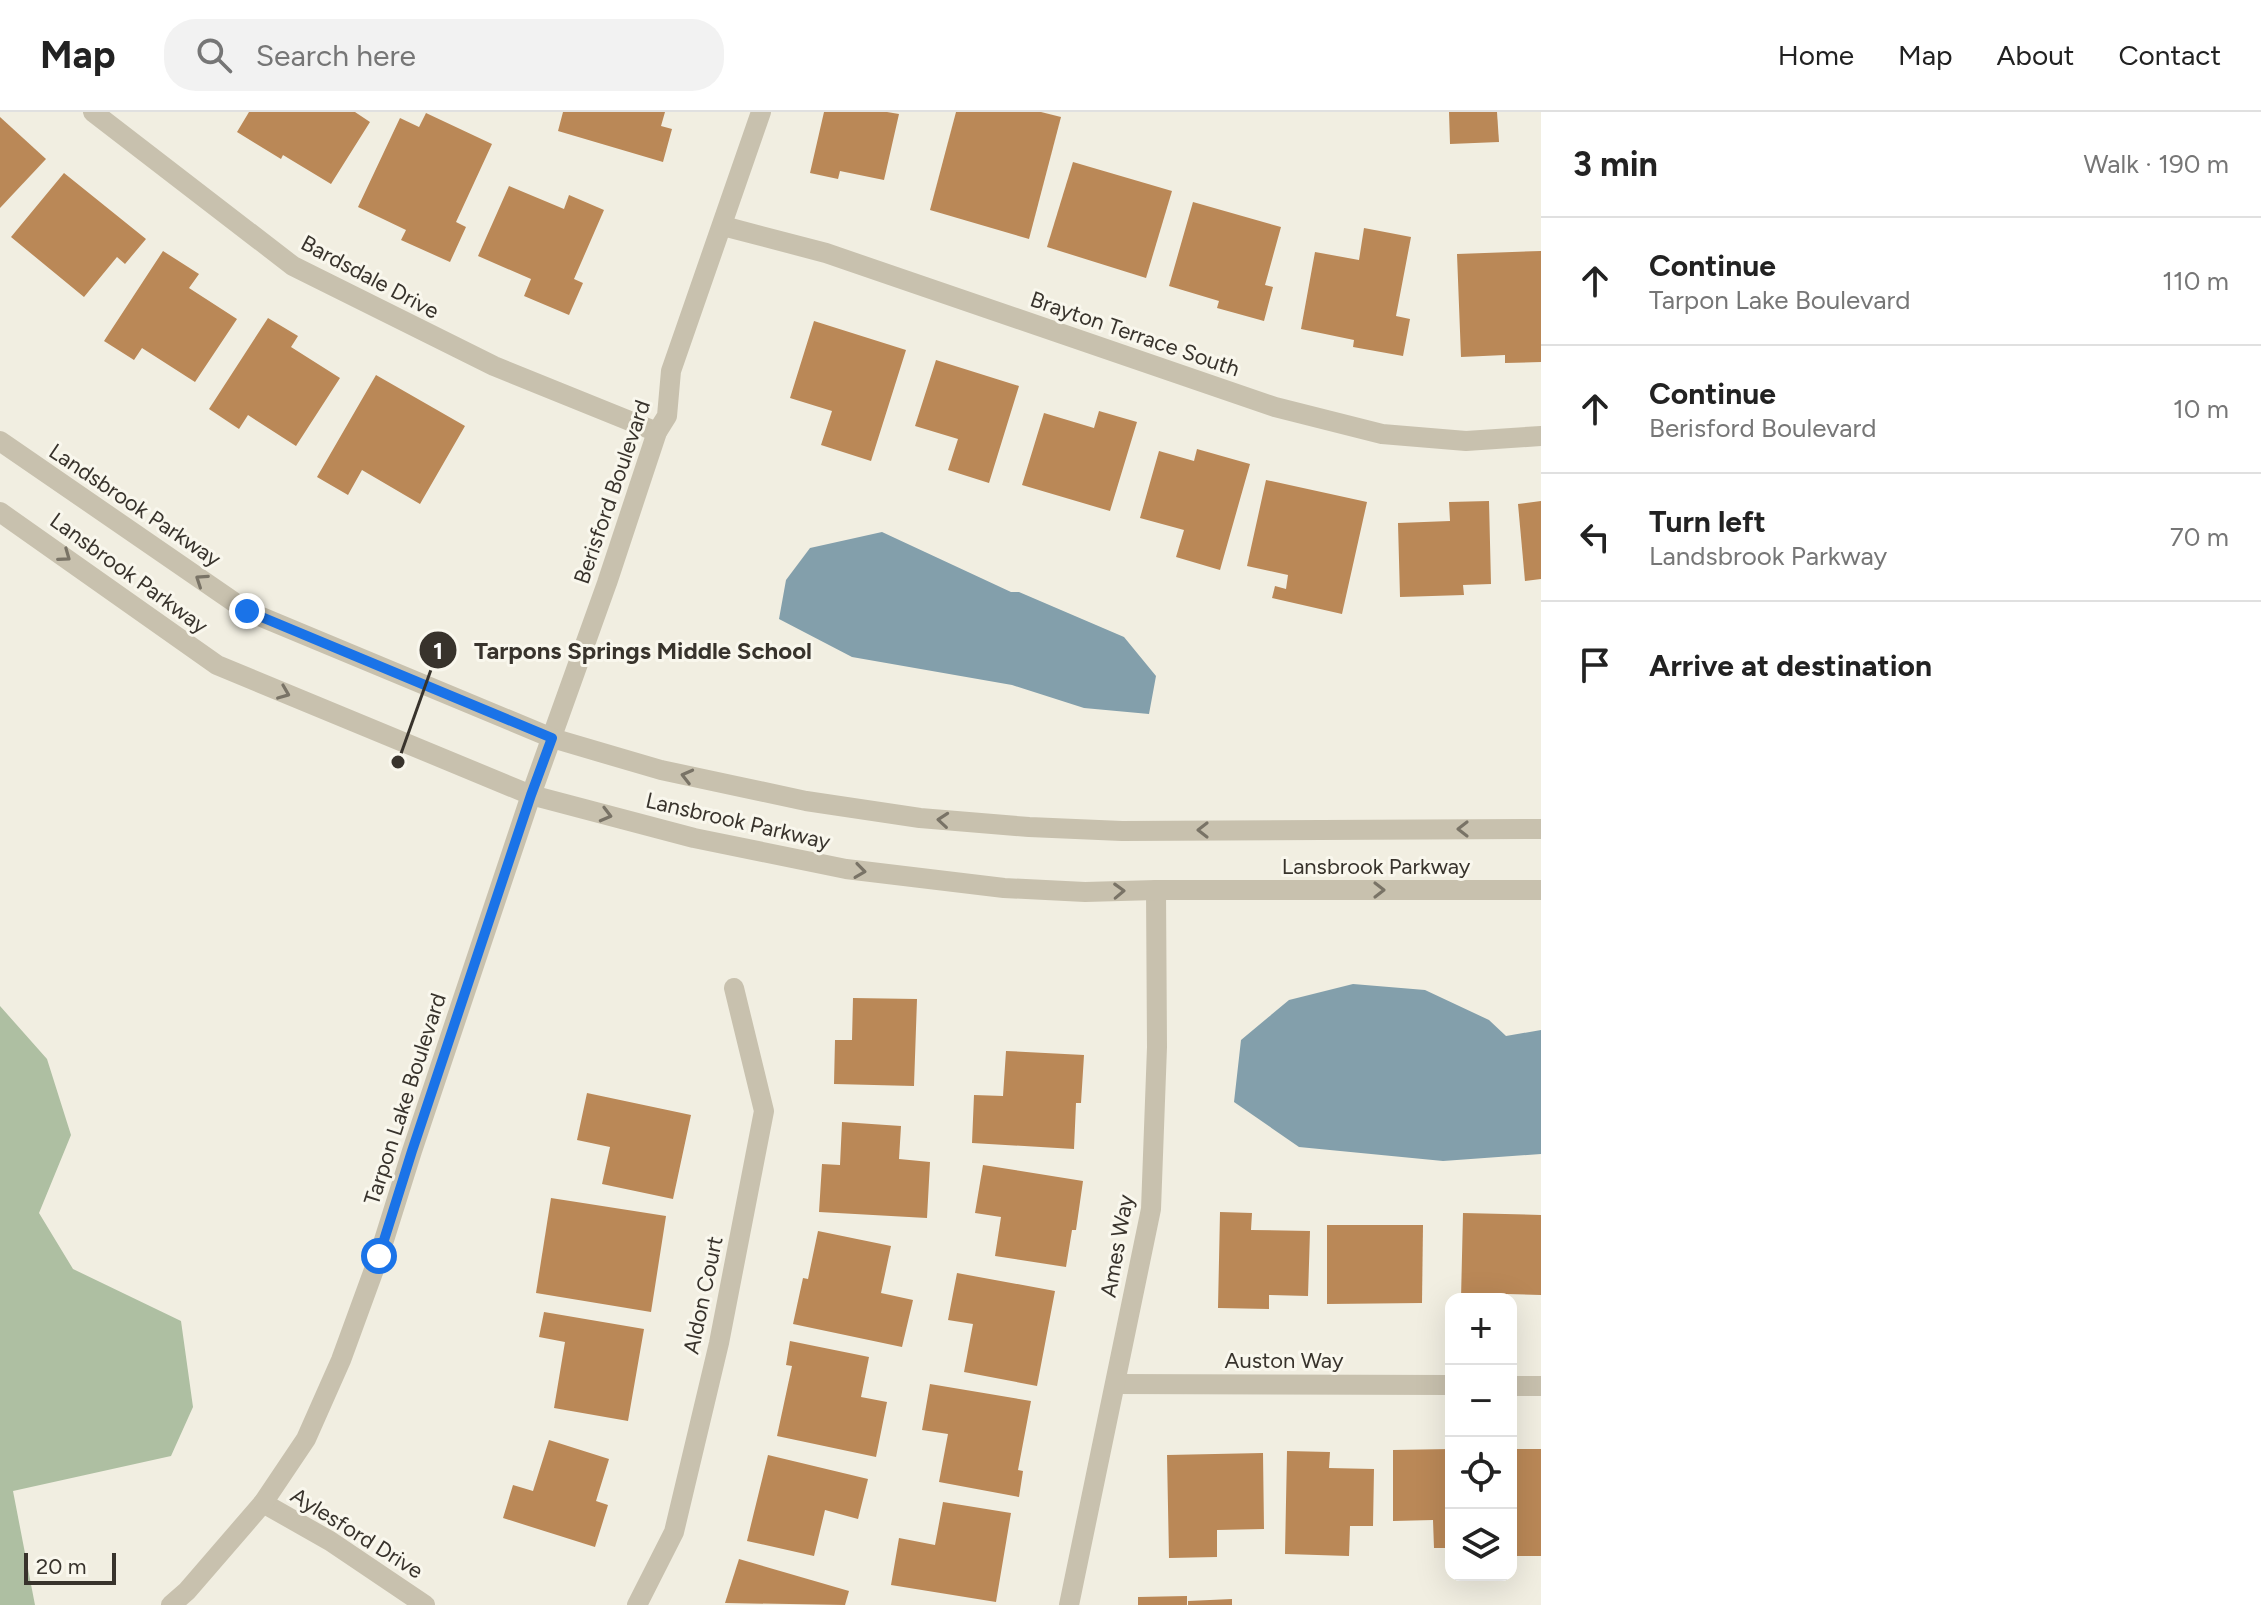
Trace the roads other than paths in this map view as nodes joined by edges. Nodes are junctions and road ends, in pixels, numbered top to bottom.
1 (93, 112) edge
2 (761, 112) edge
3 (723, 226) junction
4 (657, 432) junction
5 (1541, 436) edge
6 (0, 441) edge
7 (0, 512) edge
8 (552, 738) junction
9 (531, 795) junction
10 (1541, 829) edge
11 (1156, 890) junction
12 (1541, 890) edge
13 (734, 988) dead end
14 (1116, 1384) junction
15 (1445, 1385) edge
16 (1517, 1386) edge
17 (1541, 1386) edge
18 (263, 1503) junction
19 (171, 1605) edge
20 (425, 1605) edge
21 (637, 1605) edge
22 (1069, 1605) edge

1 - 4 street, Bardsdale Drive
2 - 3 street, Berisford Boulevard
3 - 4 street, Berisford Boulevard
3 - 5 street, Brayton Terrace South
4 - 8 street, Berisford Boulevard
8 -> 6 street, Landsbrook Parkway
7 -> 9 street, Lansbrook Parkway
8 - 9 street, Berisford Boulevard
10 -> 8 street, Lansbrook Parkway
9 -> 11 street, Lansbrook Parkway
9 - 18 street, Tarpon Lake Boulevard
11 -> 12 street, Lansbrook Parkway
11 - 14 street, Ames Way
13 - 21 street, Aldon Court
14 - 15 street, Auston Way
14 - 22 street, Ames Way
16 - 17 street
18 - 19 street, Tarpon Lake Boulevard
18 - 20 street, Aylesford Drive

